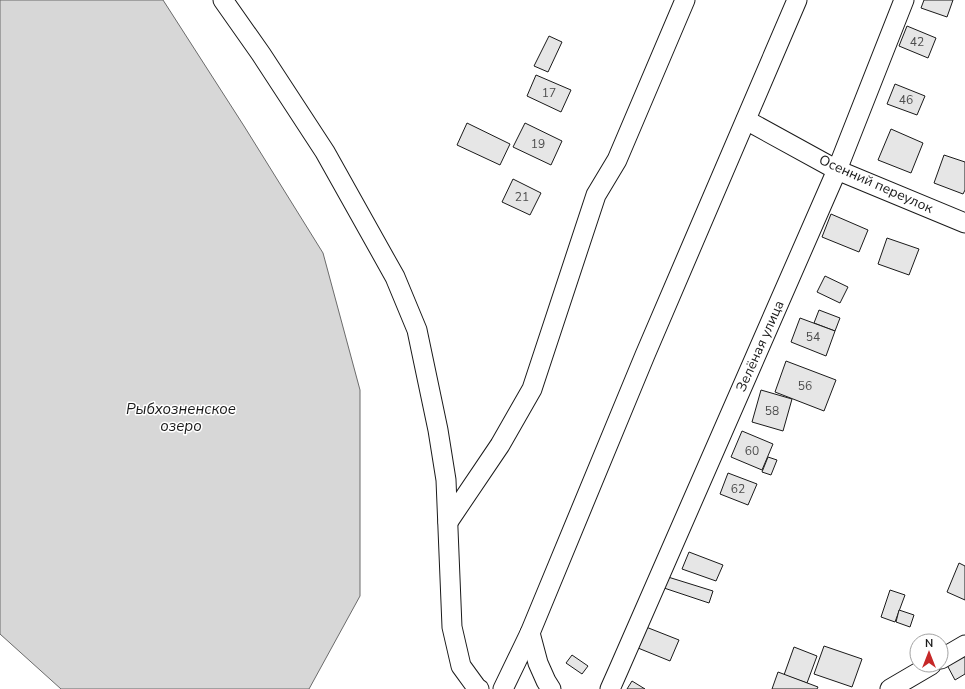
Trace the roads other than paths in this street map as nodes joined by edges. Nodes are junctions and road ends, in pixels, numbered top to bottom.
1 (223, 0) edge
2 (686, 0) edge
3 (797, 0) edge
4 (904, 0) edge
5 (746, 120) junction
6 (837, 170) junction
7 (965, 223) edge
8 (448, 522) junction
9 (530, 633) junction
10 (965, 645) edge
11 (949, 654) edge
12 (917, 673) edge
13 (479, 689) edge
14 (503, 689) edge
15 (551, 689) edge
16 (610, 689) edge
17 (890, 689) edge

1 - 8 street
2 - 8 street
3 - 5 street
4 - 6 street, Зелёная улица
5 - 6 street, Осенний переулок
5 - 9 street
6 - 7 street, Осенний переулок
6 - 16 street, Зелёная улица
8 - 13 street
9 - 14 street
9 - 15 street
10 - 11 street
12 - 17 street

